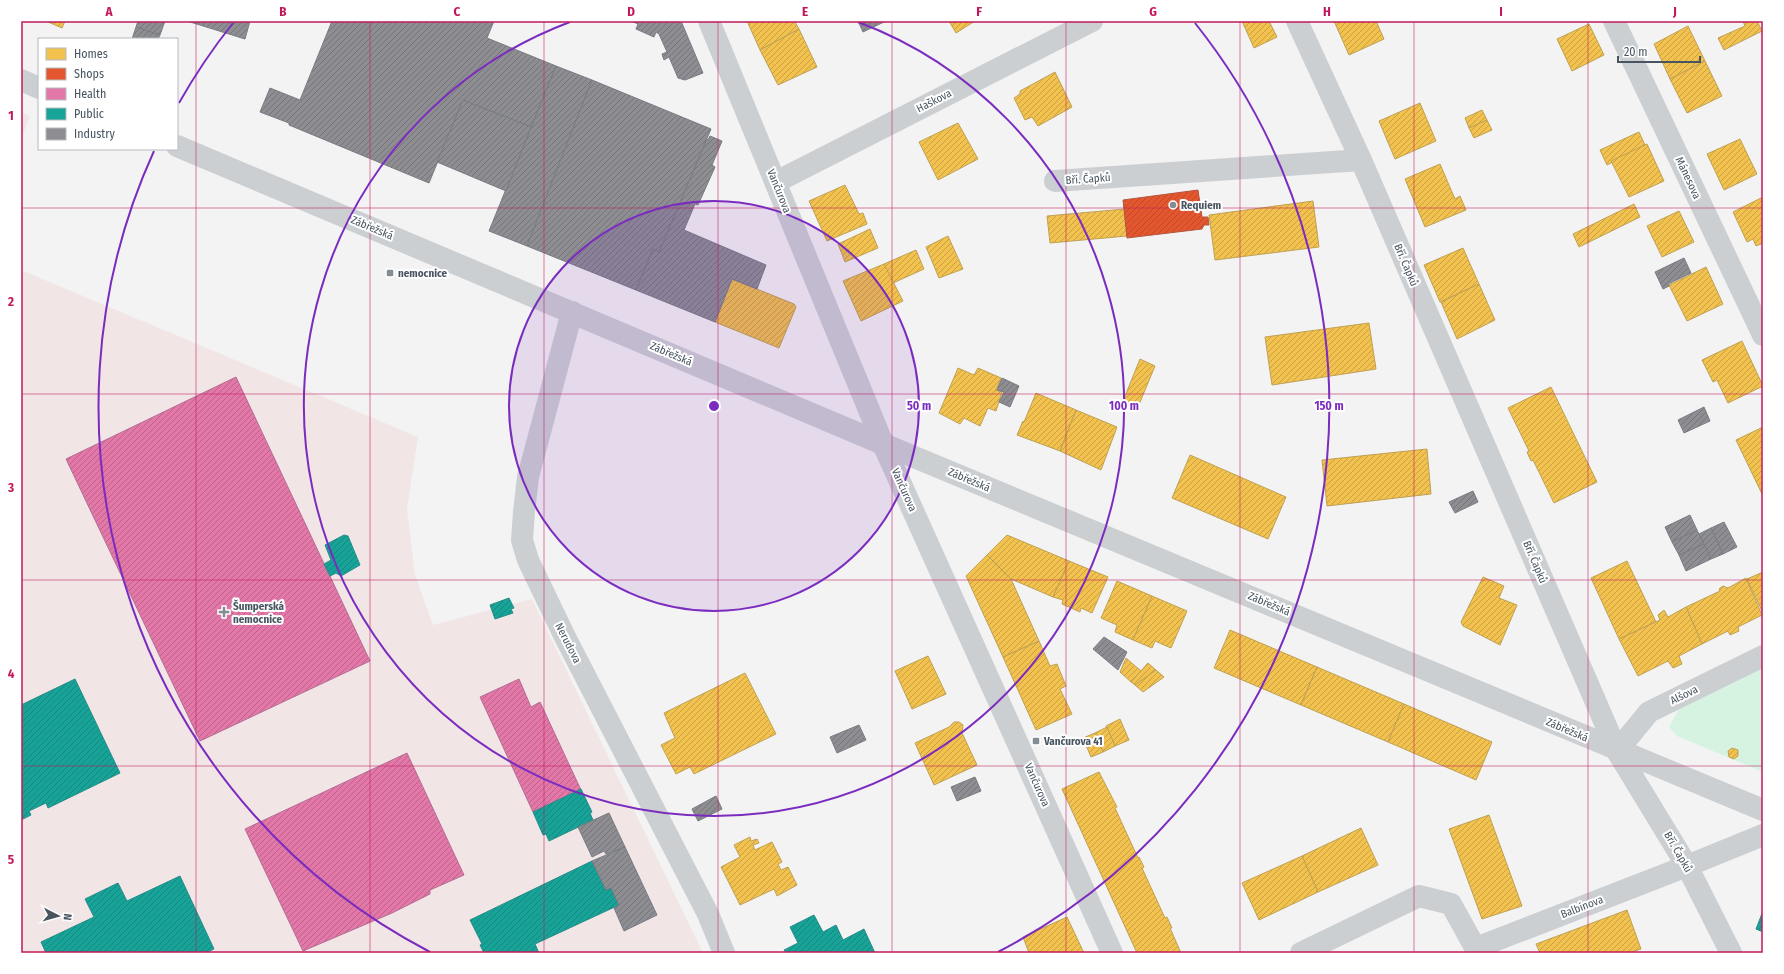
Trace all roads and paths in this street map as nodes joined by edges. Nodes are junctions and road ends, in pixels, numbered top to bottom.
1 (709, 21) edge
2 (1092, 21) edge
3 (1297, 21) edge
4 (1614, 21) edge
5 (21, 80) edge
6 (38, 88) edge
7 (178, 146) edge
8 (1361, 160) junction
9 (1055, 181) dead end
10 (776, 182) junction
11 (572, 312) junction
12 (1763, 335) edge
13 (883, 444) junction
14 (1763, 656) edge
15 (1617, 751) junction
16 (1763, 810) edge
17 (1763, 835) edge
18 (1687, 866) junction
19 (1477, 950) edge
20 (724, 953) edge
21 (1112, 953) edge
22 (1301, 953) edge
23 (1731, 953) edge

1 - 10 street, Vančurova
2 - 10 street, Haškova
3 - 8 street, Bří. Čapků
4 - 12 street, Mánesova
5 - 6 street
7 - 11 street, Zábřežská
8 - 9 street, Bří. Čapků
8 - 15 street, Bří. Čapků
10 - 13 street, Vančurova
11 - 13 street, Zábřežská
11 - 20 street, Nerudova
13 - 15 street, Zábřežská
13 - 21 street, Vančurova
14 - 15 street, Alšova
15 - 16 street, Zábřežská
15 - 18 street, Bří. Čapků
17 - 18 street
18 - 19 street, Balbínova
18 - 23 street, Bří. Čapků
19 - 22 street, Balbínova

